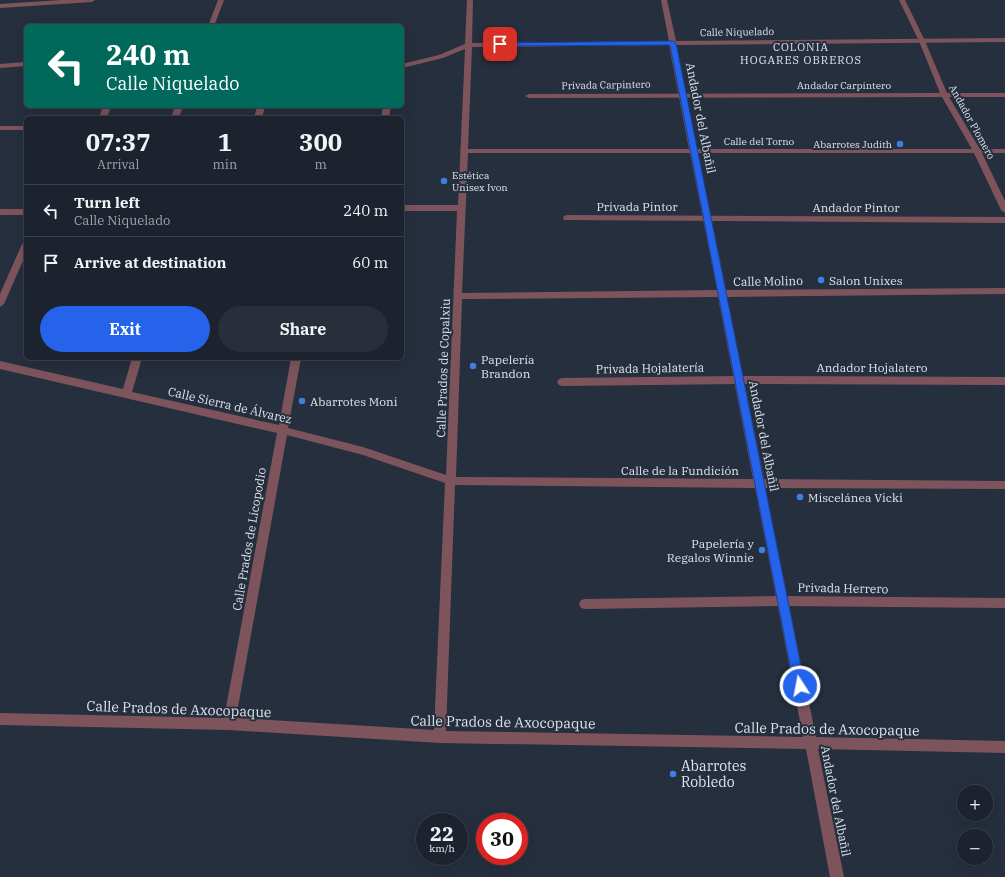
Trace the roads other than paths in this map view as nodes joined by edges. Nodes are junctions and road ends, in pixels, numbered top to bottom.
1 (92, 0) edge
2 (221, 0) edge
3 (470, 0) edge
4 (664, 0) edge
5 (902, 0) edge
6 (0, 6) edge
7 (212, 24) edge
8 (1005, 40) edge
9 (922, 41) junction
10 (673, 43) junction
11 (469, 45) junction
12 (24, 64) edge
13 (0, 66) edge
14 (404, 66) edge
15 (683, 94) junction
16 (944, 95) junction
17 (1005, 95) edge
18 (529, 96) dead end
19 (0, 128) edge
20 (24, 128) edge
21 (464, 151) junction
22 (694, 151) junction
23 (977, 151) junction
24 (1005, 151) edge
25 (404, 208) edge
26 (462, 208) junction
27 (1005, 210) edge
28 (0, 212) edge
29 (24, 212) edge
30 (567, 218) dead end
31 (707, 218) junction
32 (1005, 220) edge
33 (24, 249) edge
34 (1005, 291) edge
35 (722, 294) junction
36 (458, 296) junction
37 (0, 304) edge
38 (136, 360) edge
39 (296, 360) edge
40 (0, 365) edge
41 (739, 380) junction
42 (1005, 381) edge
43 (562, 382) dead end
44 (126, 394) junction
45 (282, 430) junction
46 (451, 481) junction
47 (760, 484) junction
48 (1005, 485) edge
49 (783, 600) junction
50 (1005, 603) edge
51 (585, 604) dead end
52 (0, 719) edge
53 (229, 724) junction
54 (440, 738) junction
55 (811, 743) junction
56 (1005, 748) edge
57 (838, 877) edge

1 - 6 street
2 - 7 street
3 - 11 street, Calle Prados de Copalxiu
4 - 10 street, Andador del Albañil
5 - 9 street, Andador Plomero
8 - 9 street, Calle Niquelado
9 - 10 street, Calle Niquelado
9 - 16 street, Andador Plomero
10 - 11 street, Calle Niquelado
10 - 15 street, Andador del Albañil
11 - 14 street
11 - 21 street, Calle Prados de Copalxiu
12 - 13 street
15 - 16 street, Andador Carpintero
15 - 18 street, Privada Carpintero
15 - 22 street, Andador del Albañil
16 - 17 street, Andador Carpintero
16 - 23 street, Andador Plomero
19 - 20 street
21 - 22 street, Calle del Torno
21 - 26 street, Calle Prados de Copalxiu
22 - 23 street, Calle del Torno
22 - 31 street, Andador del Albañil
23 - 24 street, Calle del Torno
23 - 27 street, Andador Plomero
25 - 26 street
26 - 36 street, Calle Prados de Copalxiu
28 - 29 street
30 - 31 street, Privada Pintor
31 - 32 street, Andador Pintor
31 - 35 street, Andador del Albañil
33 - 37 street
34 - 35 street, Calle Molino
35 - 36 street, Calle Molino
35 - 41 street, Andador del Albañil
36 - 46 street, Calle Prados de Copalxiu
38 - 44 street
39 - 45 street, Calle Prados de Licopodio
40 - 44 street, Calle Sierra de Álvarez
41 - 42 street, Andador Hojalatero
41 - 43 street, Privada Hojalatería
41 - 47 street, Andador del Albañil
44 - 45 street, Calle Sierra de Álvarez
45 - 46 street, Calle Sierra de Álvarez
45 - 53 street, Calle Prados de Licopodio
46 - 47 street, Calle de la Fundición
46 - 54 street, Calle Prados de Copalxiu
47 - 48 street, Calle de la Fundición
47 - 49 street, Andador del Albañil
49 - 50 street, Privada Herrero
49 - 51 street, Privada Herrero
49 - 55 street, Andador del Albañil
52 - 53 street, Calle Prados de Axocopaque
53 - 54 street, Calle Prados de Axocopaque
54 - 55 street, Calle Prados de Axocopaque
55 - 56 street, Calle Prados de Axocopaque
55 - 57 street, Andador del Albañil

